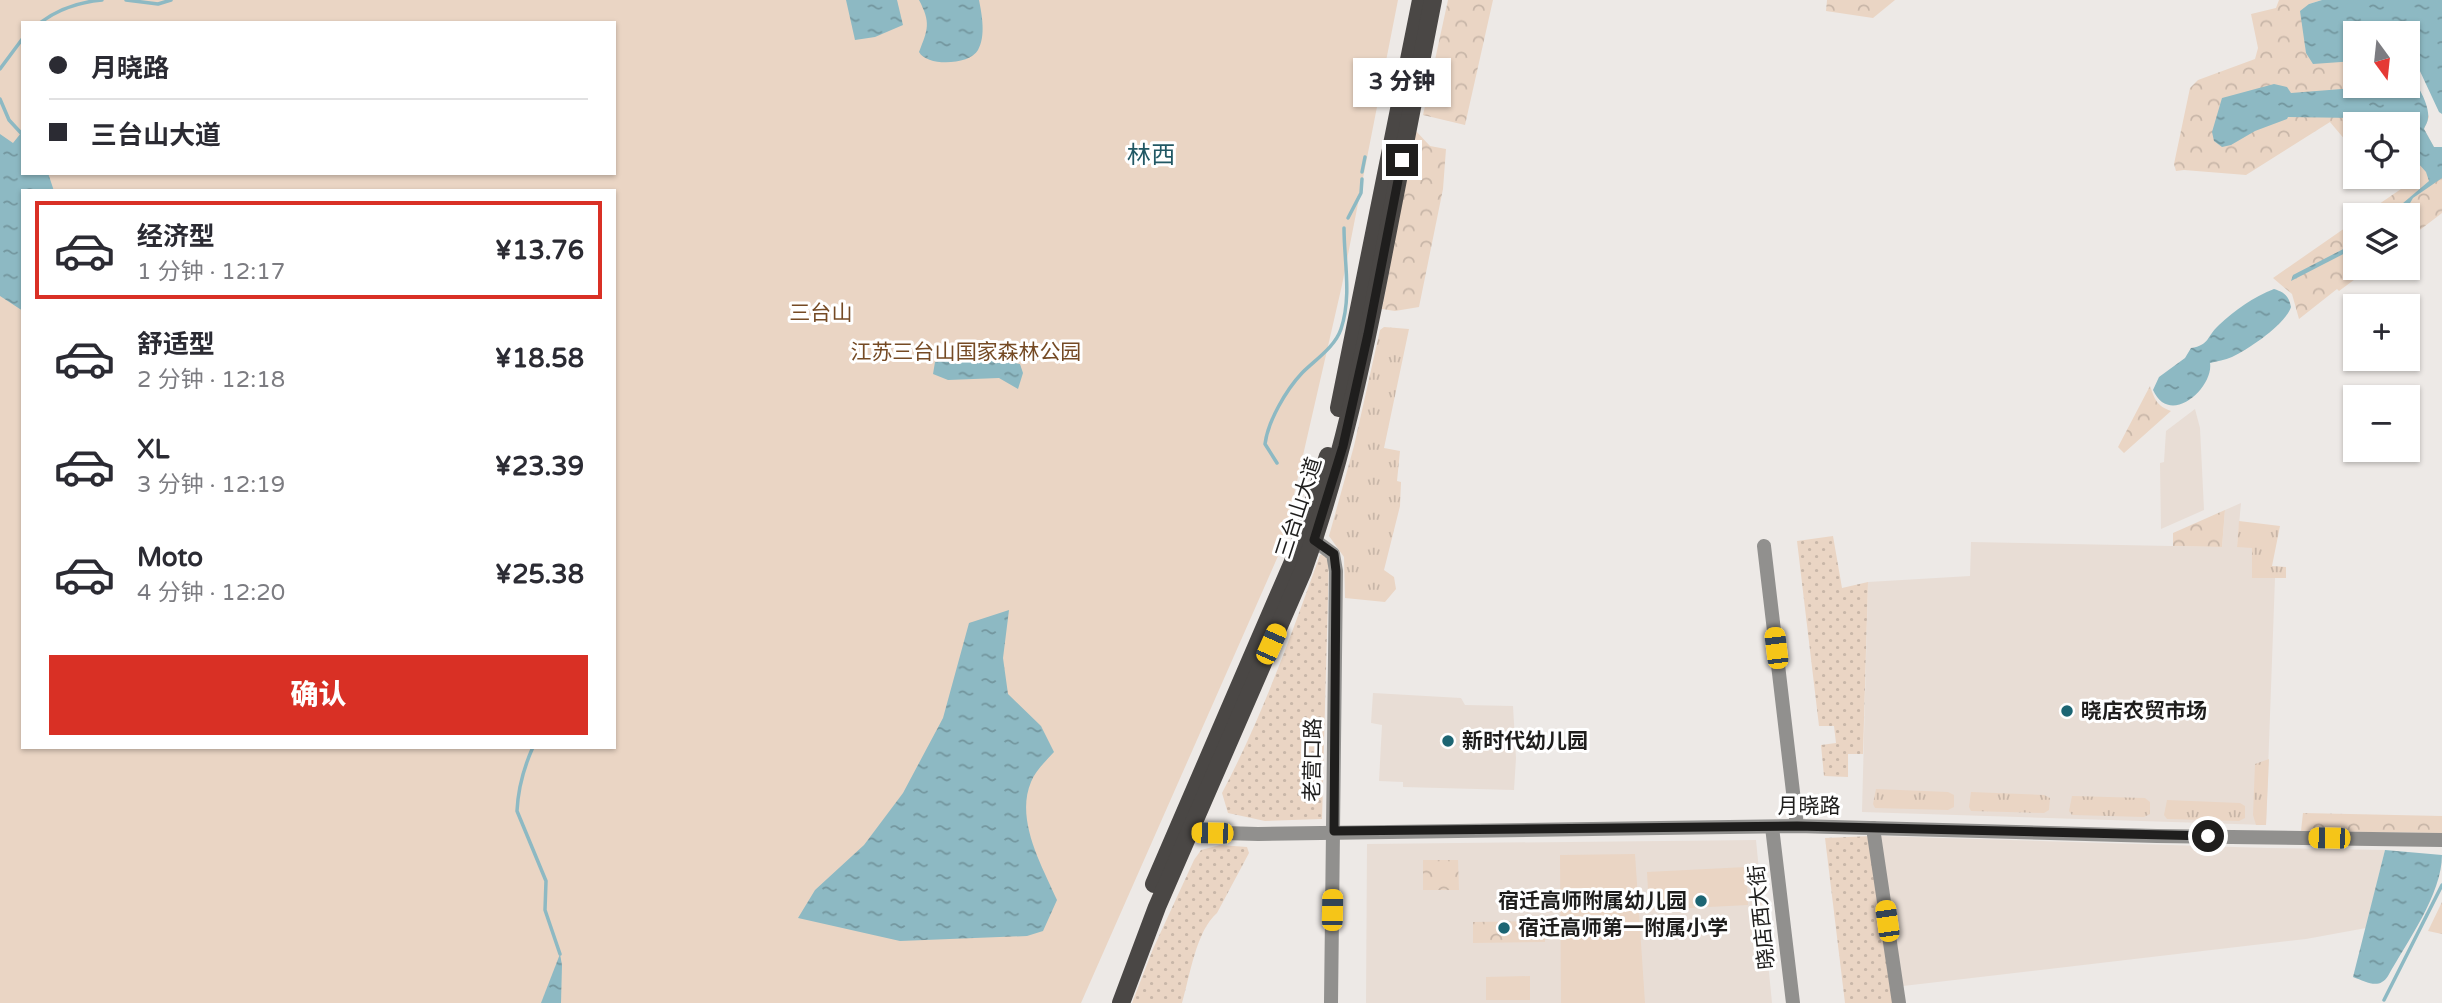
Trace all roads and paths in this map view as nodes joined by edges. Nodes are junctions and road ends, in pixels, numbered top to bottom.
1 (1421, 0) edge
2 (1433, 0) edge
3 (1308, 539) junction
4 (1764, 546) dead end
5 (1797, 826) junction
6 (1772, 827) junction
7 (1873, 828) junction
8 (1184, 830) junction
9 (1334, 831) junction
10 (2442, 840) edge
11 (1109, 1003) edge
12 (1121, 1003) edge
13 (1331, 1003) edge
14 (1793, 1003) edge
15 (1899, 1003) edge

1 - 3 main road, 三台山大道
2 - 3 main road, 三台山大道
3 - 8 main road, 三台山大道
3 - 9 street, 老营口路
4 - 5 street
5 - 6 street, 月晓路
5 - 7 street, 月晓路
6 - 9 street, 月晓路
6 - 14 street, 晓店西大街
7 - 10 street, 月晓路
7 - 15 street
8 - 9 street, 月晓路
8 - 11 main road, 三台山大道
8 - 12 main road, 三台山大道
9 - 13 street, 老营口路

